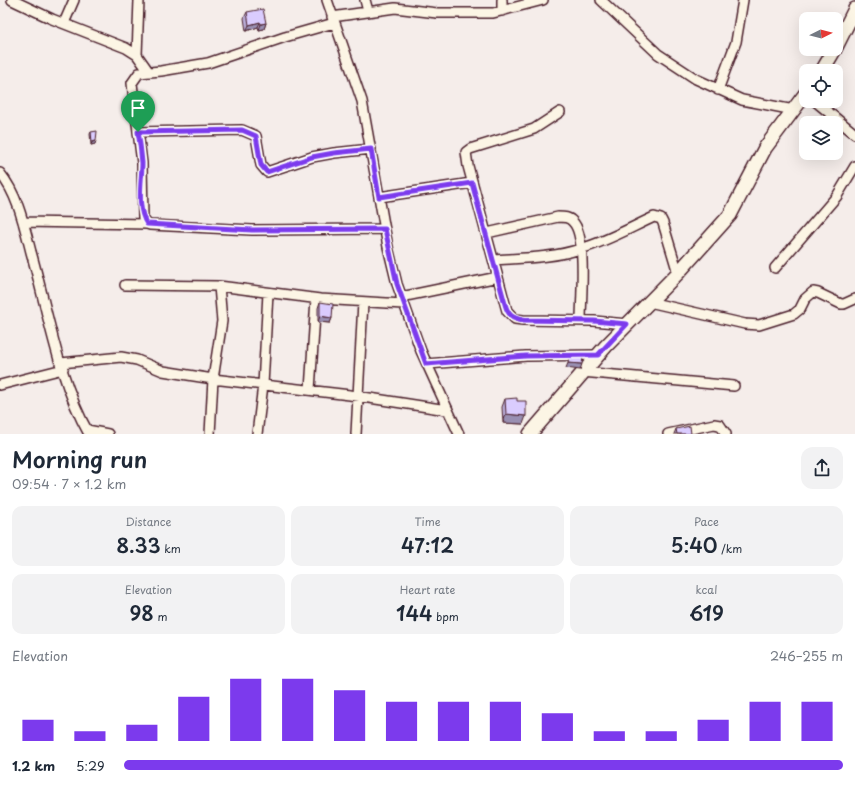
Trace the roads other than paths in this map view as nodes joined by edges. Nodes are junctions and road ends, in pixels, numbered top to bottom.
1 (12, 0) edge
2 (74, 0) edge
3 (139, 0) edge
4 (327, 0) edge
5 (365, 0) edge
6 (502, 0) edge
7 (543, 0) edge
8 (601, 0) edge
9 (743, 0) edge
10 (855, 9) edge
11 (502, 11) junction
12 (368, 12) junction
13 (333, 20) junction
14 (64, 24) junction
15 (843, 34) edge
16 (137, 55) junction
17 (149, 72) junction
18 (718, 90) junction
19 (799, 103) edge
20 (823, 108) edge
21 (794, 110) junction
22 (560, 112) dead end
23 (138, 132) junction
24 (855, 134) edge
25 (371, 149) junction
26 (855, 166) edge
27 (0, 173) edge
28 (472, 183) junction
29 (379, 197) junction
30 (23, 222) junction
31 (147, 224) junction
32 (385, 229) junction
33 (487, 233) junction
34 (582, 249) junction
35 (494, 260) junction
36 (774, 268) dead end
37 (678, 273) junction
38 (498, 277) junction
39 (125, 286) dead end
40 (219, 286) junction
41 (268, 293) junction
42 (316, 299) junction
43 (855, 299) edge
44 (402, 301) junction
45 (363, 302) junction
46 (649, 302) junction
47 (581, 320) junction
48 (627, 324) junction
49 (598, 355) junction
50 (426, 364) junction
51 (62, 366) junction
52 (582, 372) junction
53 (213, 380) junction
54 (0, 385) edge
55 (263, 385) junction
56 (734, 386) dead end
57 (310, 390) junction
58 (358, 396) junction
59 (447, 410) junction
60 (88, 432) edge
61 (108, 434) edge
62 (210, 434) edge
63 (257, 434) edge
64 (356, 434) edge
65 (459, 434) edge
66 (530, 434) edge
67 (668, 434) edge
68 (726, 434) edge

1 - 14 street
2 - 14 street
3 - 16 street
4 - 13 street
5 - 12 street
6 - 11 street
7 - 11 street
8 - 18 street
9 - 18 street
10 - 15 street
11 - 12 street
12 - 13 street
13 - 17 street
13 - 25 street
14 - 16 street
16 - 17 street
17 - 23 street
18 - 21 street
19 - 21 street
20 - 24 street
21 - 37 street
22 - 28 street
23 - 25 street
23 - 31 street
25 - 29 street
26 - 36 street
27 - 30 street
28 - 29 street
28 - 33 street
29 - 32 street
30 - 31 street
30 - 51 street
31 - 32 street
32 - 44 street
33 - 34 street
33 - 35 street
34 - 35 street
34 - 37 street
34 - 47 street
35 - 38 street
37 - 46 street
38 - 44 street
38 - 47 street
39 - 40 street
40 - 41 street
40 - 53 street
41 - 42 street
41 - 55 street
42 - 45 street
42 - 57 street
43 - 46 street
44 - 45 street
44 - 50 street
45 - 58 street
46 - 48 street
47 - 48 street
48 - 49 street
49 - 50 street
49 - 52 street
50 - 59 street
51 - 53 street
51 - 54 street
51 - 60 street
52 - 56 street
52 - 66 street
53 - 55 street
53 - 62 street
55 - 57 street
55 - 63 street
57 - 58 street
58 - 59 street
58 - 64 street
59 - 65 street
60 - 61 street
67 - 68 street

